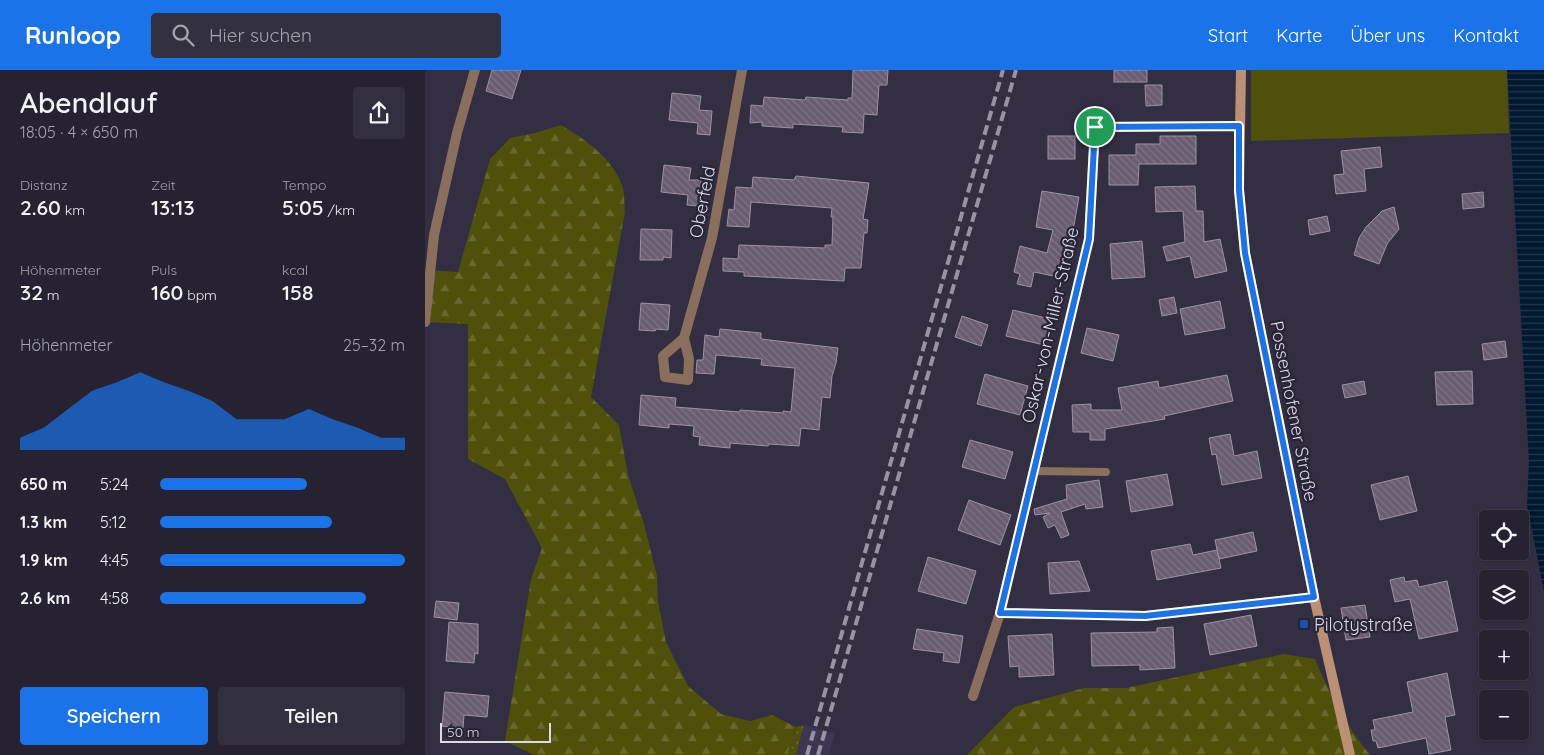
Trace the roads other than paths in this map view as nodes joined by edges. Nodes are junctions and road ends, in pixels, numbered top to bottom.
1 (475, 70) edge
2 (742, 70) edge
3 (1241, 70) edge
4 (1239, 126) junction
5 (425, 322) edge
6 (684, 338) dead end
7 (1034, 471) junction
8 (1105, 472) dead end
9 (1314, 597) junction
10 (1000, 613) junction
11 (973, 696) dead end
12 (1350, 755) edge

1 - 5 street
2 - 6 street, Oberfeld
3 - 4 main road, Possenhofener Straße
4 - 7 street, Oskar-von-Miller-Straße
4 - 9 main road, Possenhofener Straße
7 - 8 lane
7 - 10 street, Oskar-von-Miller-Straße
9 - 10 street
9 - 12 main road, Possenhofener Straße
10 - 11 street, Oskar-von-Miller-Straße

